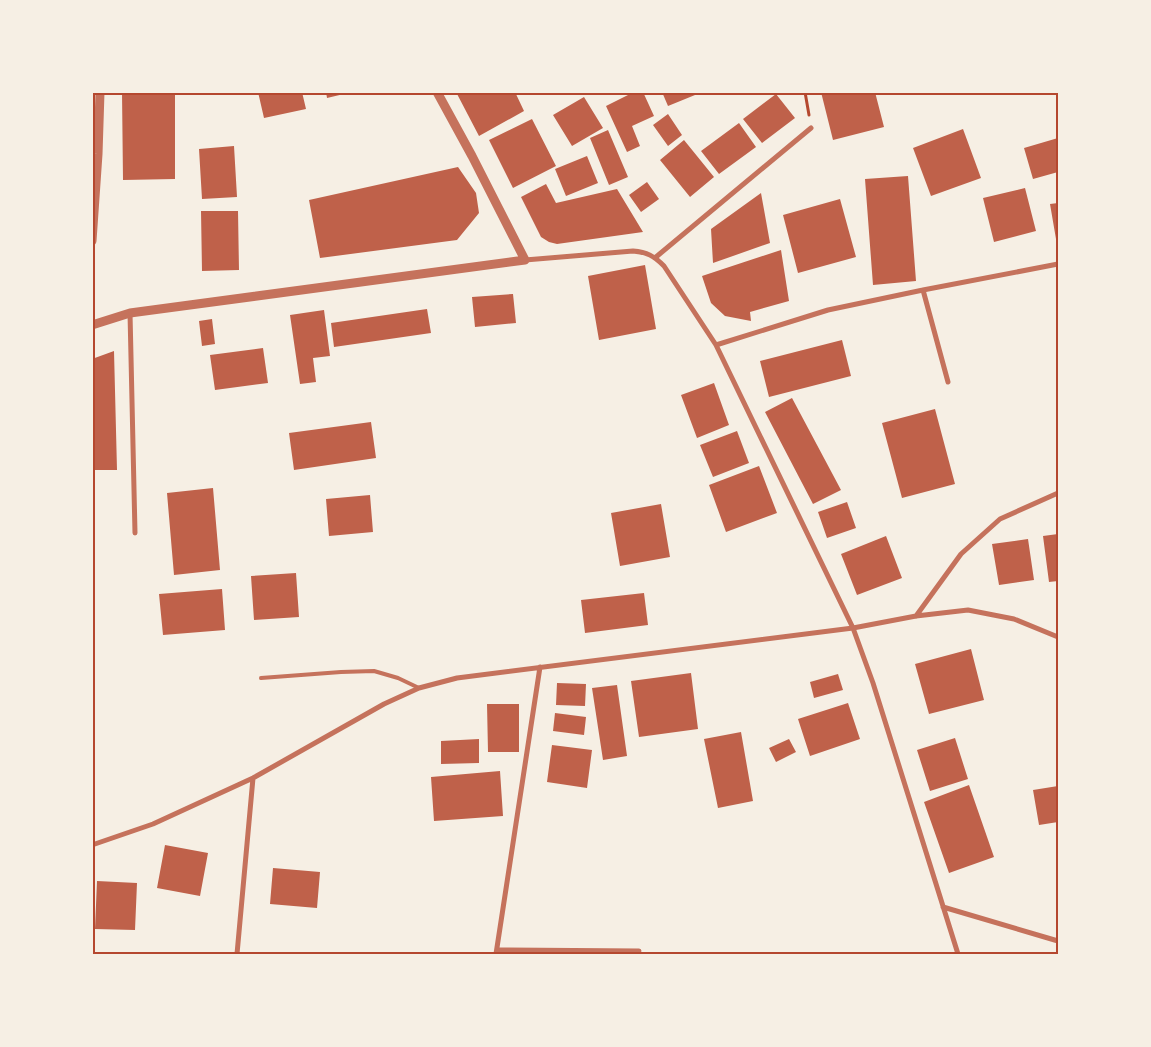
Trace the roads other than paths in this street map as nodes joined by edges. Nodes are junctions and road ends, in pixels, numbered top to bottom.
1 (100, 92) edge
2 (437, 92) edge
3 (811, 128) road end
4 (92, 241) edge
5 (656, 257) junction
6 (525, 260) junction
7 (1058, 264) edge
8 (923, 290) junction
9 (130, 313) junction
10 (92, 325) edge
11 (716, 345) junction
12 (948, 382) dead end
13 (1058, 493) edge
14 (135, 532) dead end
15 (916, 616) junction
16 (853, 628) junction
17 (1058, 637) edge
18 (540, 667) junction
19 (262, 678) dead end
20 (419, 688) junction
21 (253, 778) junction
22 (92, 845) edge
23 (943, 907) junction
24 (1058, 941) edge
25 (639, 951) dead end
26 (497, 952) edge
27 (236, 954) edge
28 (958, 954) edge

1 - 4 street
2 - 6 street
3 - 5 street
5 - 6 street
5 - 11 street
6 - 9 street
7 - 8 street
8 - 11 street
8 - 12 street
9 - 10 street
9 - 14 street
11 - 16 street
13 - 15 street
15 - 16 street
15 - 17 street
16 - 18 street
16 - 23 street
18 - 20 street
18 - 26 street
19 - 20 lane
20 - 21 street
21 - 22 street
21 - 27 street
23 - 24 street
23 - 28 street
25 - 26 street

